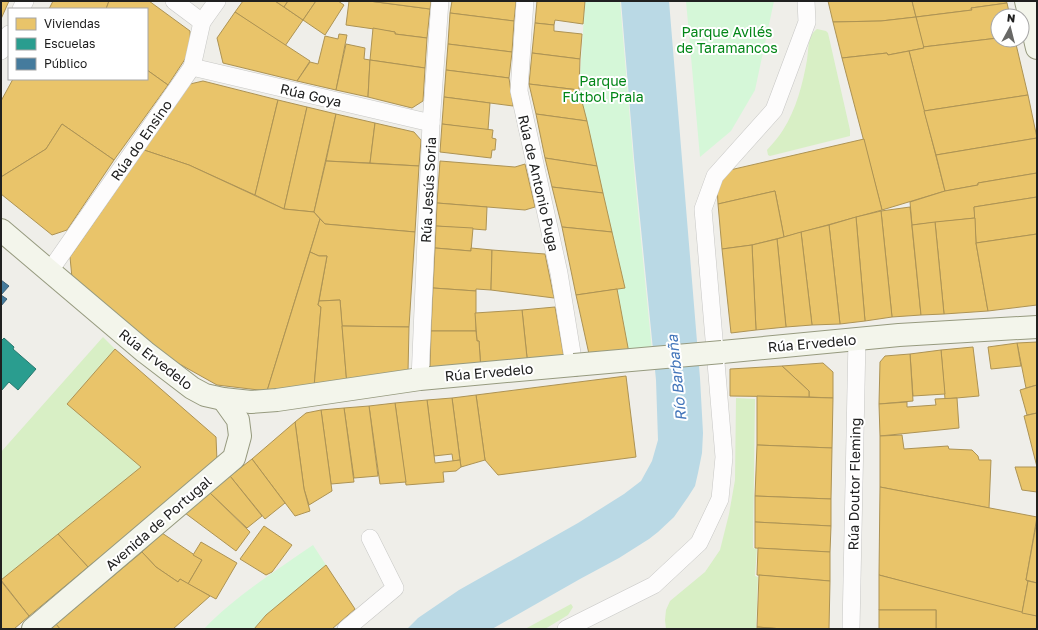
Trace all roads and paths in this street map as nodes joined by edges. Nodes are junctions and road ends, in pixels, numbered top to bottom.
1 (174, 1) edge
2 (217, 1) edge
3 (440, 1) edge
4 (525, 1) edge
5 (806, 1) edge
6 (1026, 1) edge
7 (202, 22) junction
8 (8, 36) edge
9 (1037, 48) edge
10 (1, 51) edge
11 (192, 67) junction
12 (431, 123) junction
13 (1, 230) edge
14 (49, 272) junction
15 (1037, 327) edge
16 (857, 339) junction
17 (574, 365) junction
18 (420, 378) junction
19 (223, 400) junction
20 (370, 538) dead end
21 (33, 629) edge
22 (346, 629) edge
23 (566, 629) edge
24 (851, 629) edge

1 - 7 street
2 - 7 street, Rúa do Ensino
3 - 12 street, Rúa Jesús Soria
4 - 17 street, Rúa de Antonio Puga
5 - 23 street
6 - 9 street
7 - 11 street, Rúa do Ensino
8 - 10 street
11 - 12 street, Rúa Goya
11 - 14 street, Rúa do Ensino
12 - 18 street, Rúa Jesús Soria
13 - 14 street, Rúa Ervedelo
14 - 19 street, Rúa Ervedelo
15 - 16 street, Rúa Ervedelo
16 - 17 street, Rúa Ervedelo, bridge
16 - 24 street, Rúa Doutor Fleming
17 - 18 street, Rúa Ervedelo
18 - 19 street, Rúa Ervedelo
19 - 21 street, Avenida de Portugal
20 - 22 street

